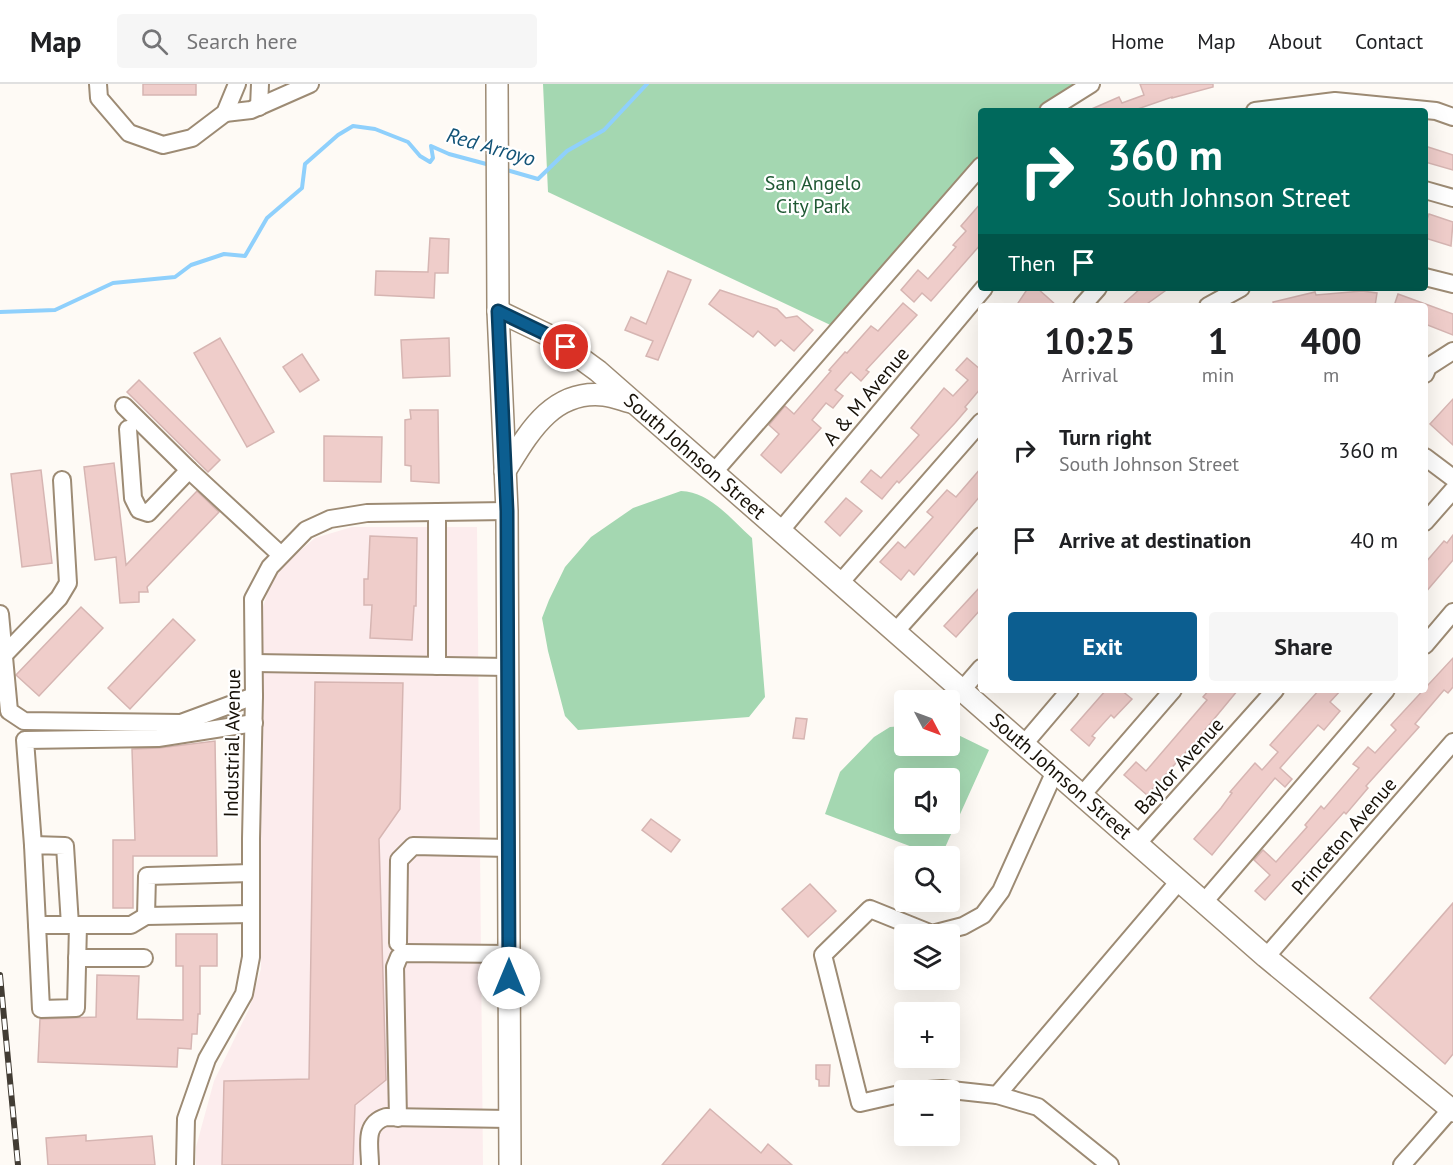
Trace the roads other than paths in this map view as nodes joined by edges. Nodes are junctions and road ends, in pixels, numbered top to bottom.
1 (98, 84) edge
2 (237, 84) edge
3 (260, 84) edge
4 (310, 84) edge
5 (497, 84) edge
6 (1091, 84) edge
7 (259, 106) junction
8 (1053, 108) edge
9 (1277, 108) edge
10 (1408, 108) edge
11 (1428, 110) edge
12 (225, 113) junction
13 (1453, 117) edge
14 (978, 169) edge
15 (1428, 191) edge
16 (1453, 198) edge
17 (1428, 278) edge
18 (1453, 284) edge
19 (981, 291) edge
20 (1095, 291) edge
21 (1236, 291) edge
22 (1085, 303) edge
23 (1214, 303) edge
24 (498, 311) junction
25 (1453, 351) edge
26 (1428, 365) edge
27 (635, 403) junction
28 (124, 406) dead end
29 (978, 425) edge
30 (128, 429) dead end
31 (1428, 459) edge
32 (189, 470) junction
33 (505, 471) junction
34 (714, 472) junction
35 (1453, 478) edge
36 (62, 480) dead end
37 (1453, 490) edge
38 (507, 511) junction
39 (437, 512) junction
40 (1428, 519) edge
41 (781, 530) junction
42 (978, 539) edge
43 (281, 555) junction
44 (840, 583) junction
45 (1453, 612) edge
46 (0, 614) edge
47 (895, 632) junction
48 (1428, 641) edge
49 (3, 656) junction
50 (255, 663) junction
51 (437, 666) junction
52 (508, 667) junction
53 (978, 671) edge
54 (962, 690) junction
55 (1067, 693) edge
56 (1170, 693) edge
57 (1272, 693) edge
58 (1383, 693) edge
59 (254, 696) junction
60 (254, 723) junction
61 (1453, 742) edge
62 (1024, 744) junction
63 (1055, 771) junction
64 (1082, 795) junction
65 (1138, 843) junction
66 (33, 845) junction
67 (508, 848) junction
68 (251, 873) junction
69 (1180, 880) junction
70 (1204, 902) junction
71 (251, 914) junction
72 (146, 916) junction
73 (38, 925) junction
74 (74, 925) junction
75 (398, 943) dead end
76 (509, 954) junction
77 (1266, 957) junction
78 (77, 958) junction
79 (144, 958) dead end
80 (960, 1091) edge
81 (996, 1095) junction
82 (894, 1096) edge
83 (1452, 1110) edge
84 (398, 1118) junction
85 (510, 1119) junction
86 (185, 1165) edge
87 (370, 1165) edge
88 (510, 1165) edge
89 (1110, 1165) edge
90 (1402, 1165) edge

1 - 12 street
2 - 12 street
3 - 7 street
4 - 7 street
5 - 24 main road
6 - 8 street
7 - 12 street
9 - 10 street
11 - 13 street
14 - 34 street
15 - 16 street
17 - 18 street
19 - 41 street, A & M Avenue
20 - 22 street
21 - 23 street
24 - 27 main road, South Johnson Street
24 - 33 main road
25 - 26 street
27 - 33 main road
27 - 34 main road, South Johnson Street
28 - 32 street
29 - 44 street
30 - 32 street
31 - 35 street
32 - 43 street
33 - 38 main road
34 - 41 main road, South Johnson Street
36 - 49 street
37 - 40 street
38 - 39 street, Industrial Avenue
38 - 52 main road
39 - 43 street, Industrial Avenue
39 - 51 street
41 - 44 main road, South Johnson Street
42 - 47 street
43 - 50 street, Industrial Avenue
44 - 47 main road, South Johnson Street
45 - 48 street
46 - 49 street
47 - 54 main road, South Johnson Street
49 - 59 street
50 - 51 street
50 - 59 street, Industrial Avenue
51 - 52 street
52 - 67 main road
53 - 54 street
54 - 62 main road, South Johnson Street
55 - 62 street
56 - 64 street
57 - 65 street, Baylor Avenue
58 - 70 street
59 - 60 street, Industrial Avenue
60 - 66 street
60 - 68 street, Industrial Avenue
61 - 77 street, Princeton Avenue
62 - 63 main road, South Johnson Street
63 - 64 main road, South Johnson Street
63 - 82 street
64 - 65 main road, South Johnson Street
65 - 69 main road, South Johnson Street
66 - 73 street
66 - 74 street
67 - 75 street
67 - 76 main road
68 - 71 street, Industrial Avenue
68 - 72 street
69 - 70 main road, South Johnson Street
69 - 81 street
70 - 77 main road, South Johnson Street
71 - 72 street
71 - 86 street, Industrial Avenue
72 - 74 street
73 - 74 street
73 - 78 street
74 - 78 street
76 - 84 street
76 - 85 main road
77 - 83 main road, South Johnson Street
78 - 79 street
80 - 81 street
81 - 89 street
83 - 90 street
84 - 85 street
84 - 87 street
85 - 88 main road

